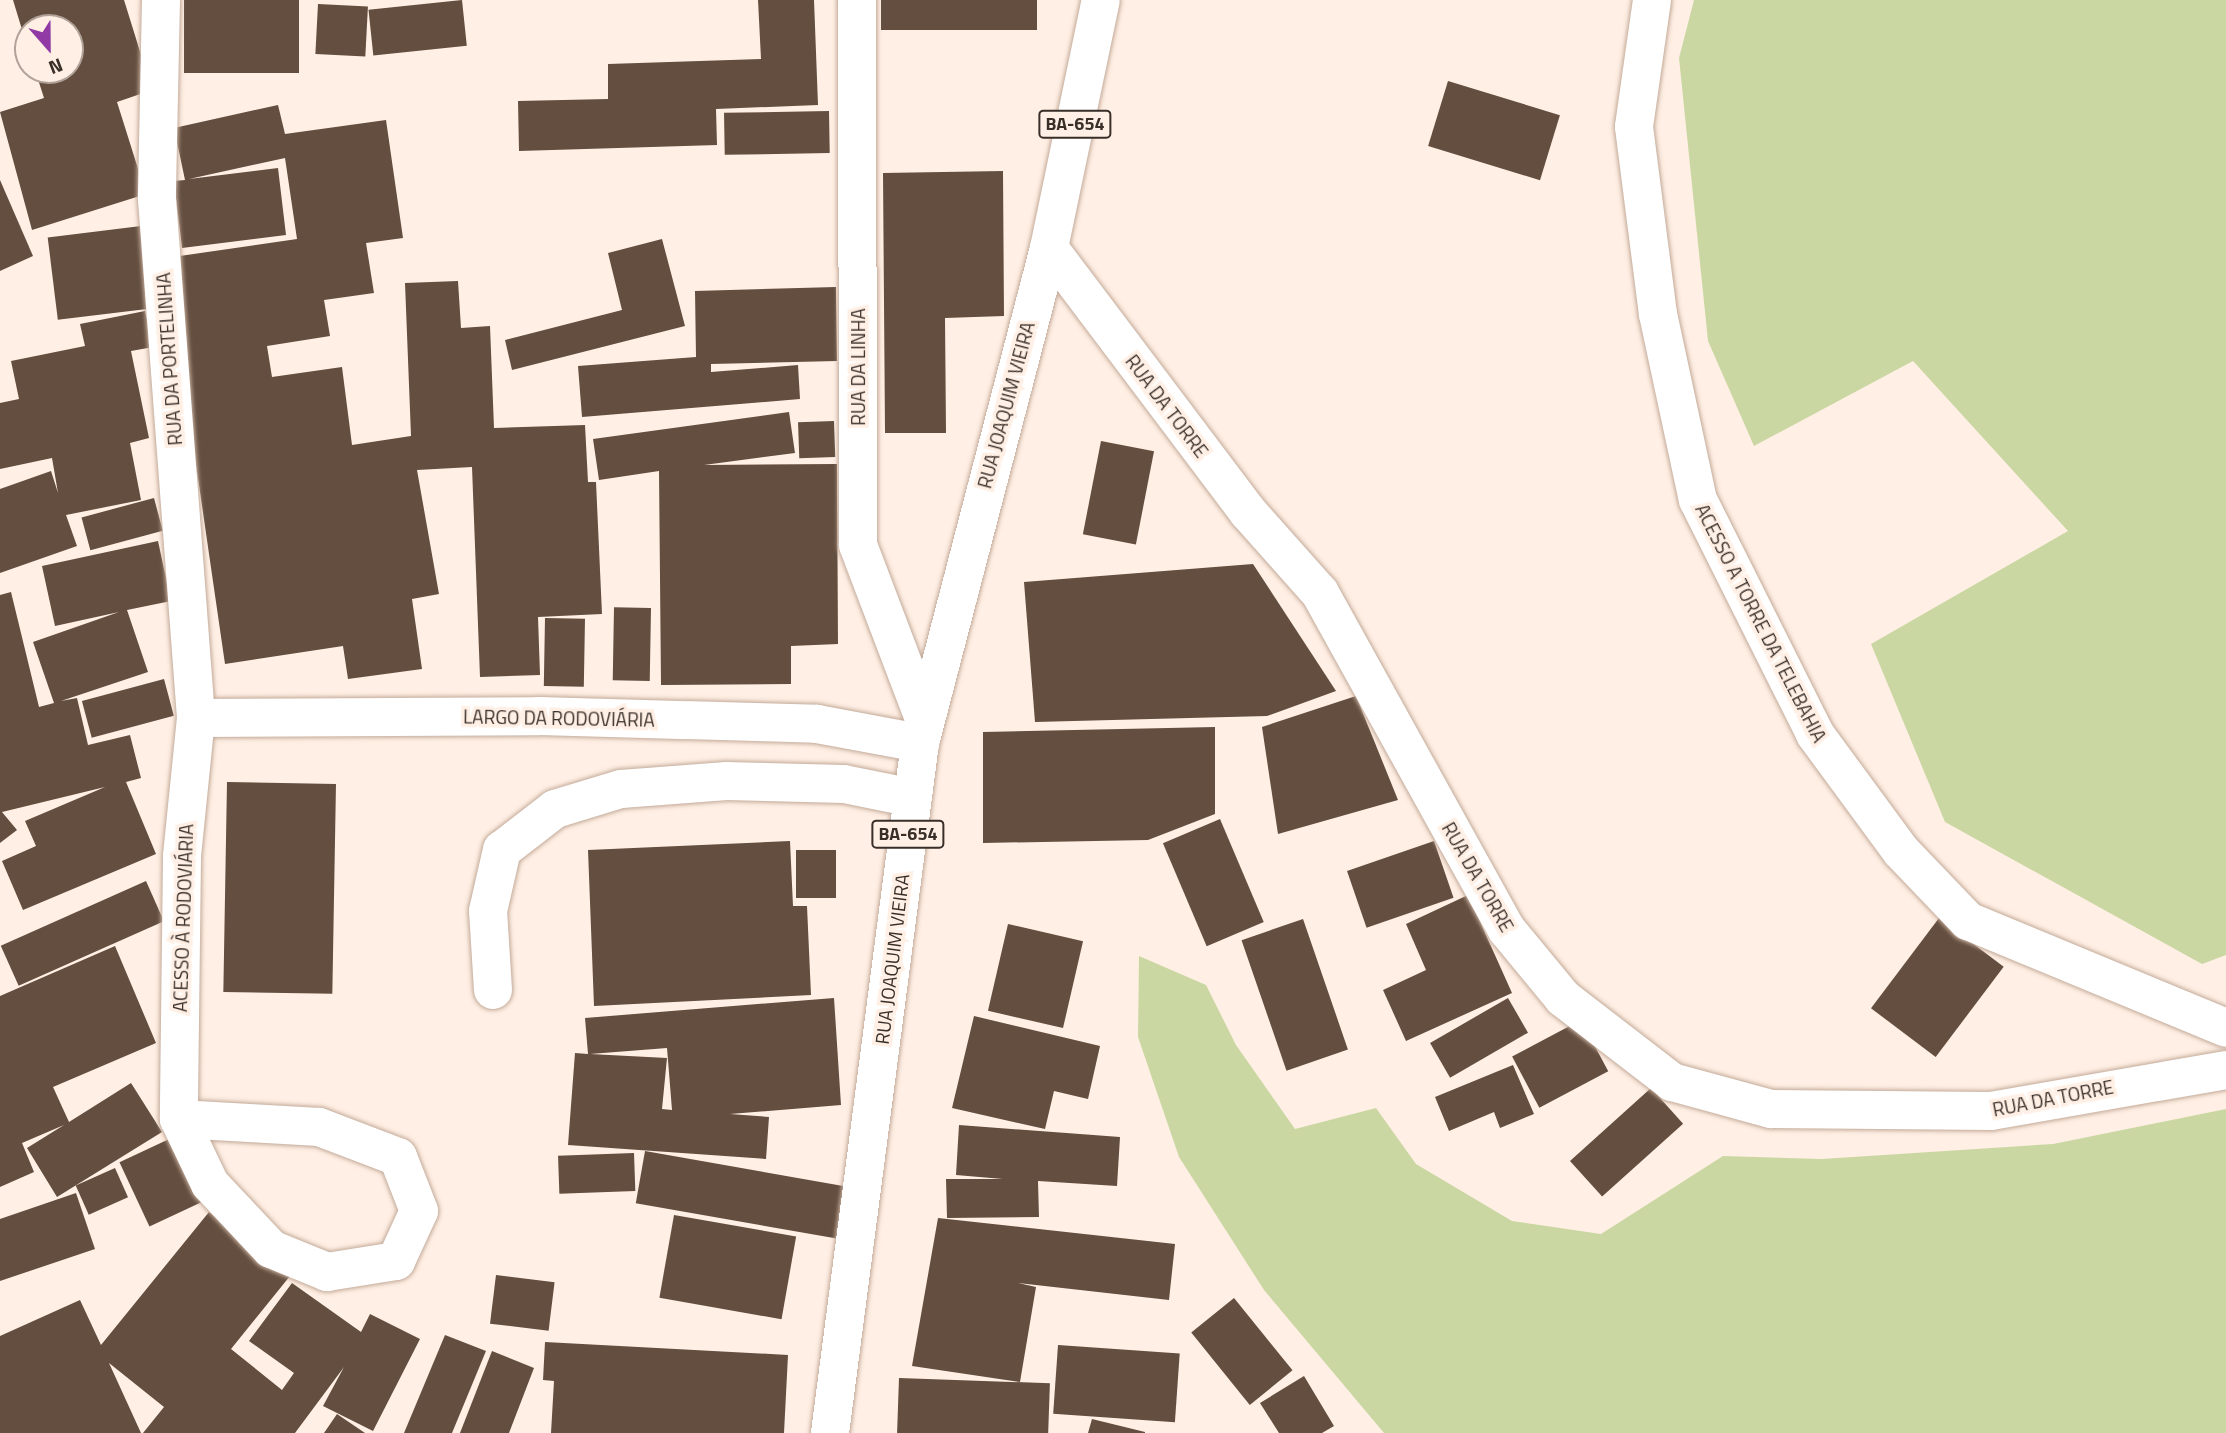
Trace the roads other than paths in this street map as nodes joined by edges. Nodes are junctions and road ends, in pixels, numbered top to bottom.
1 (161, 0) edge
2 (858, 0) edge
3 (1101, 0) edge
4 (1652, 0) edge
5 (1049, 248) junction
6 (196, 718) junction
7 (922, 732) junction
8 (913, 798) junction
9 (493, 990) dead end
10 (2226, 1028) edge
11 (2226, 1070) edge
12 (179, 1119) junction
13 (830, 1433) edge

1 - 6 street, RUA DA PORTELINHA
2 - 7 street, RUA DA LINHA
3 - 5 street, BA-654
4 - 10 street, ACESSO A TORRE DA TELEBAHIA
5 - 7 street, RUA JOAQUIM VIEIRA / BA-654
5 - 11 street, RUA DA TORRE
6 - 7 street, LARGO DA RODOVIÁRIA
6 - 12 street, ACESSO À RODOVIÁRIA
7 - 8 street, RUA JOAQUIM VIEIRA / BA-654
8 - 9 street
8 - 13 street, RUA JOAQUIM VIEIRA / BA-654
12 - 12 street, ACESSO À RODOVIÁRIA

